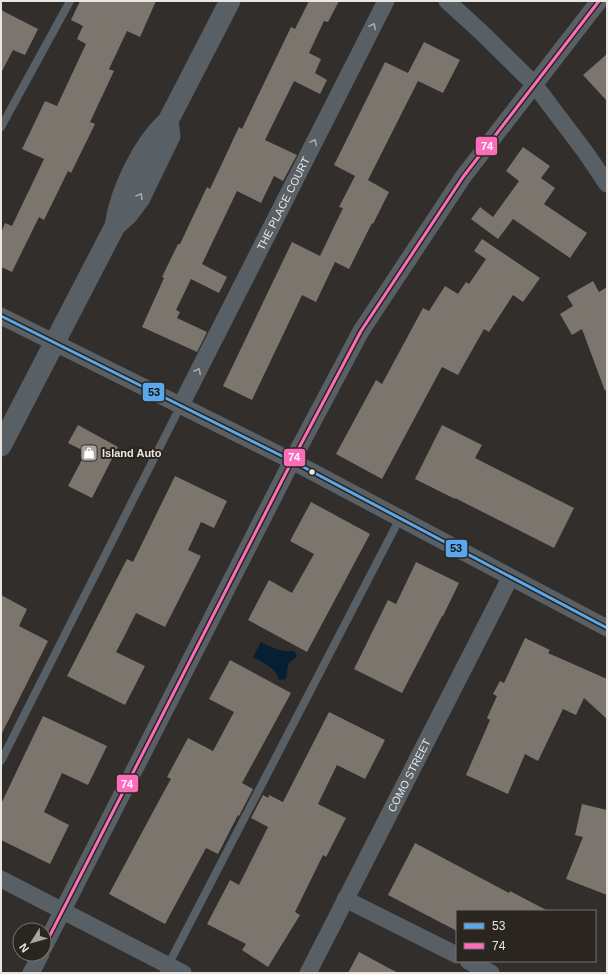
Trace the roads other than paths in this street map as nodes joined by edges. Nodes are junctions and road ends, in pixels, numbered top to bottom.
1 (70, 1) edge
2 (230, 1) edge
3 (386, 1) edge
4 (447, 1) edge
5 (599, 1) edge
6 (534, 84) junction
7 (1, 127) edge
8 (607, 184) edge
9 (1, 316) edge
10 (54, 343) junction
11 (181, 405) junction
12 (3, 438) edge
13 (292, 461) junction
14 (400, 518) junction
15 (510, 578) junction
16 (607, 628) edge
17 (1, 761) edge
18 (1, 879) edge
19 (345, 898) junction
20 (62, 911) junction
21 (52, 931) edge
22 (456, 955) edge
23 (37, 962) edge
24 (470, 962) edge
25 (166, 969) edge
26 (31, 973) edge
27 (183, 973) edge
28 (308, 973) edge
29 (491, 973) edge

1 - 7 lane
2 - 10 street
11 -> 3 street, THE PLACE COURT
4 - 6 street
5 - 6 street
6 - 8 street
6 - 13 street
9 - 10 street
10 - 11 street
10 - 12 street
11 - 13 street
11 - 17 lane
13 - 14 street
13 - 20 street
14 - 15 street
14 - 25 lane
15 - 16 street
15 - 19 street, COMO STREET
18 - 20 street
19 - 22 street
19 - 28 street, COMO STREET
20 - 21 street
20 - 25 street
23 - 26 street
24 - 29 street
25 - 27 street

